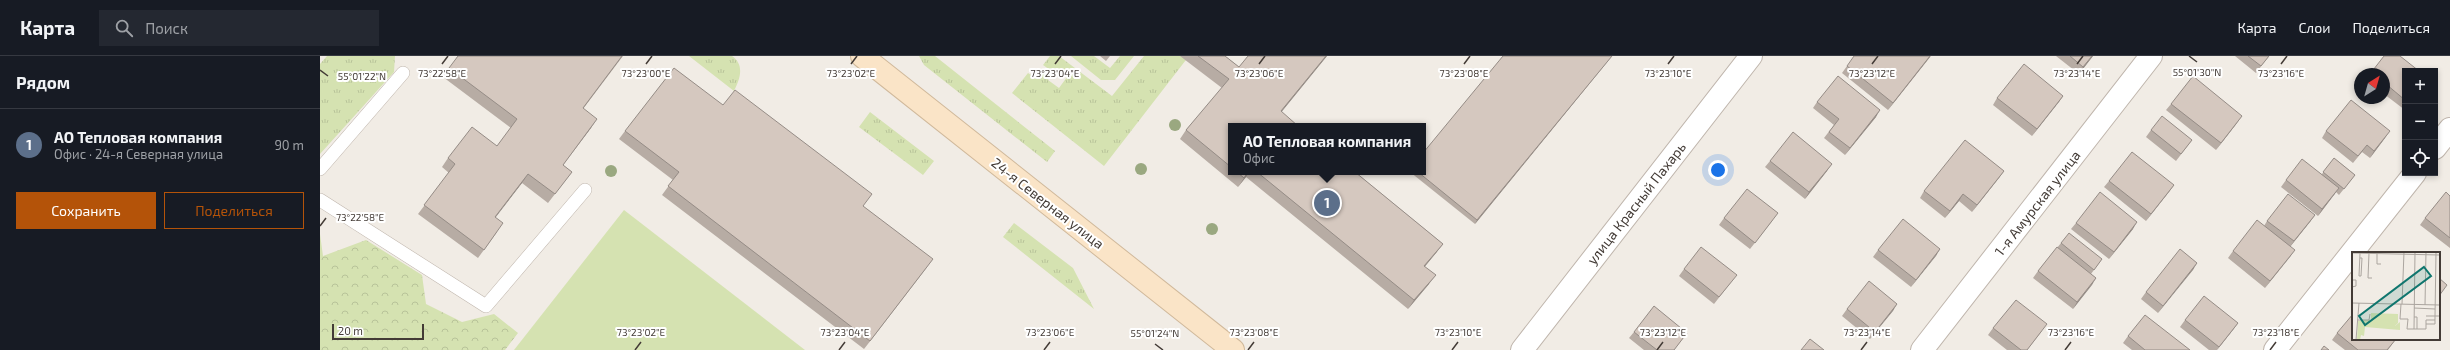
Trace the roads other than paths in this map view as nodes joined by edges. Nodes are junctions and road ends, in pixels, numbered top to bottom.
1 (862, 56) edge
2 (1751, 56) edge
3 (2151, 56) edge
4 (403, 73) dead end
5 (2450, 129) edge
6 (2438, 144) edge
7 (320, 169) edge
8 (2413, 176) edge
9 (585, 190) dead end
10 (320, 200) edge
11 (2353, 252) edge
12 (2352, 253) edge
13 (1233, 350) edge
14 (1522, 350) edge
15 (1922, 350) edge
16 (2275, 350) edge

1 - 13 main road, 24-я Северная улица
2 - 14 street, улица Красный Пахарь
3 - 15 street, 1-я Амурская улица
4 - 7 lane
5 - 6 street
8 - 11 street
9 - 10 lane
12 - 16 street

